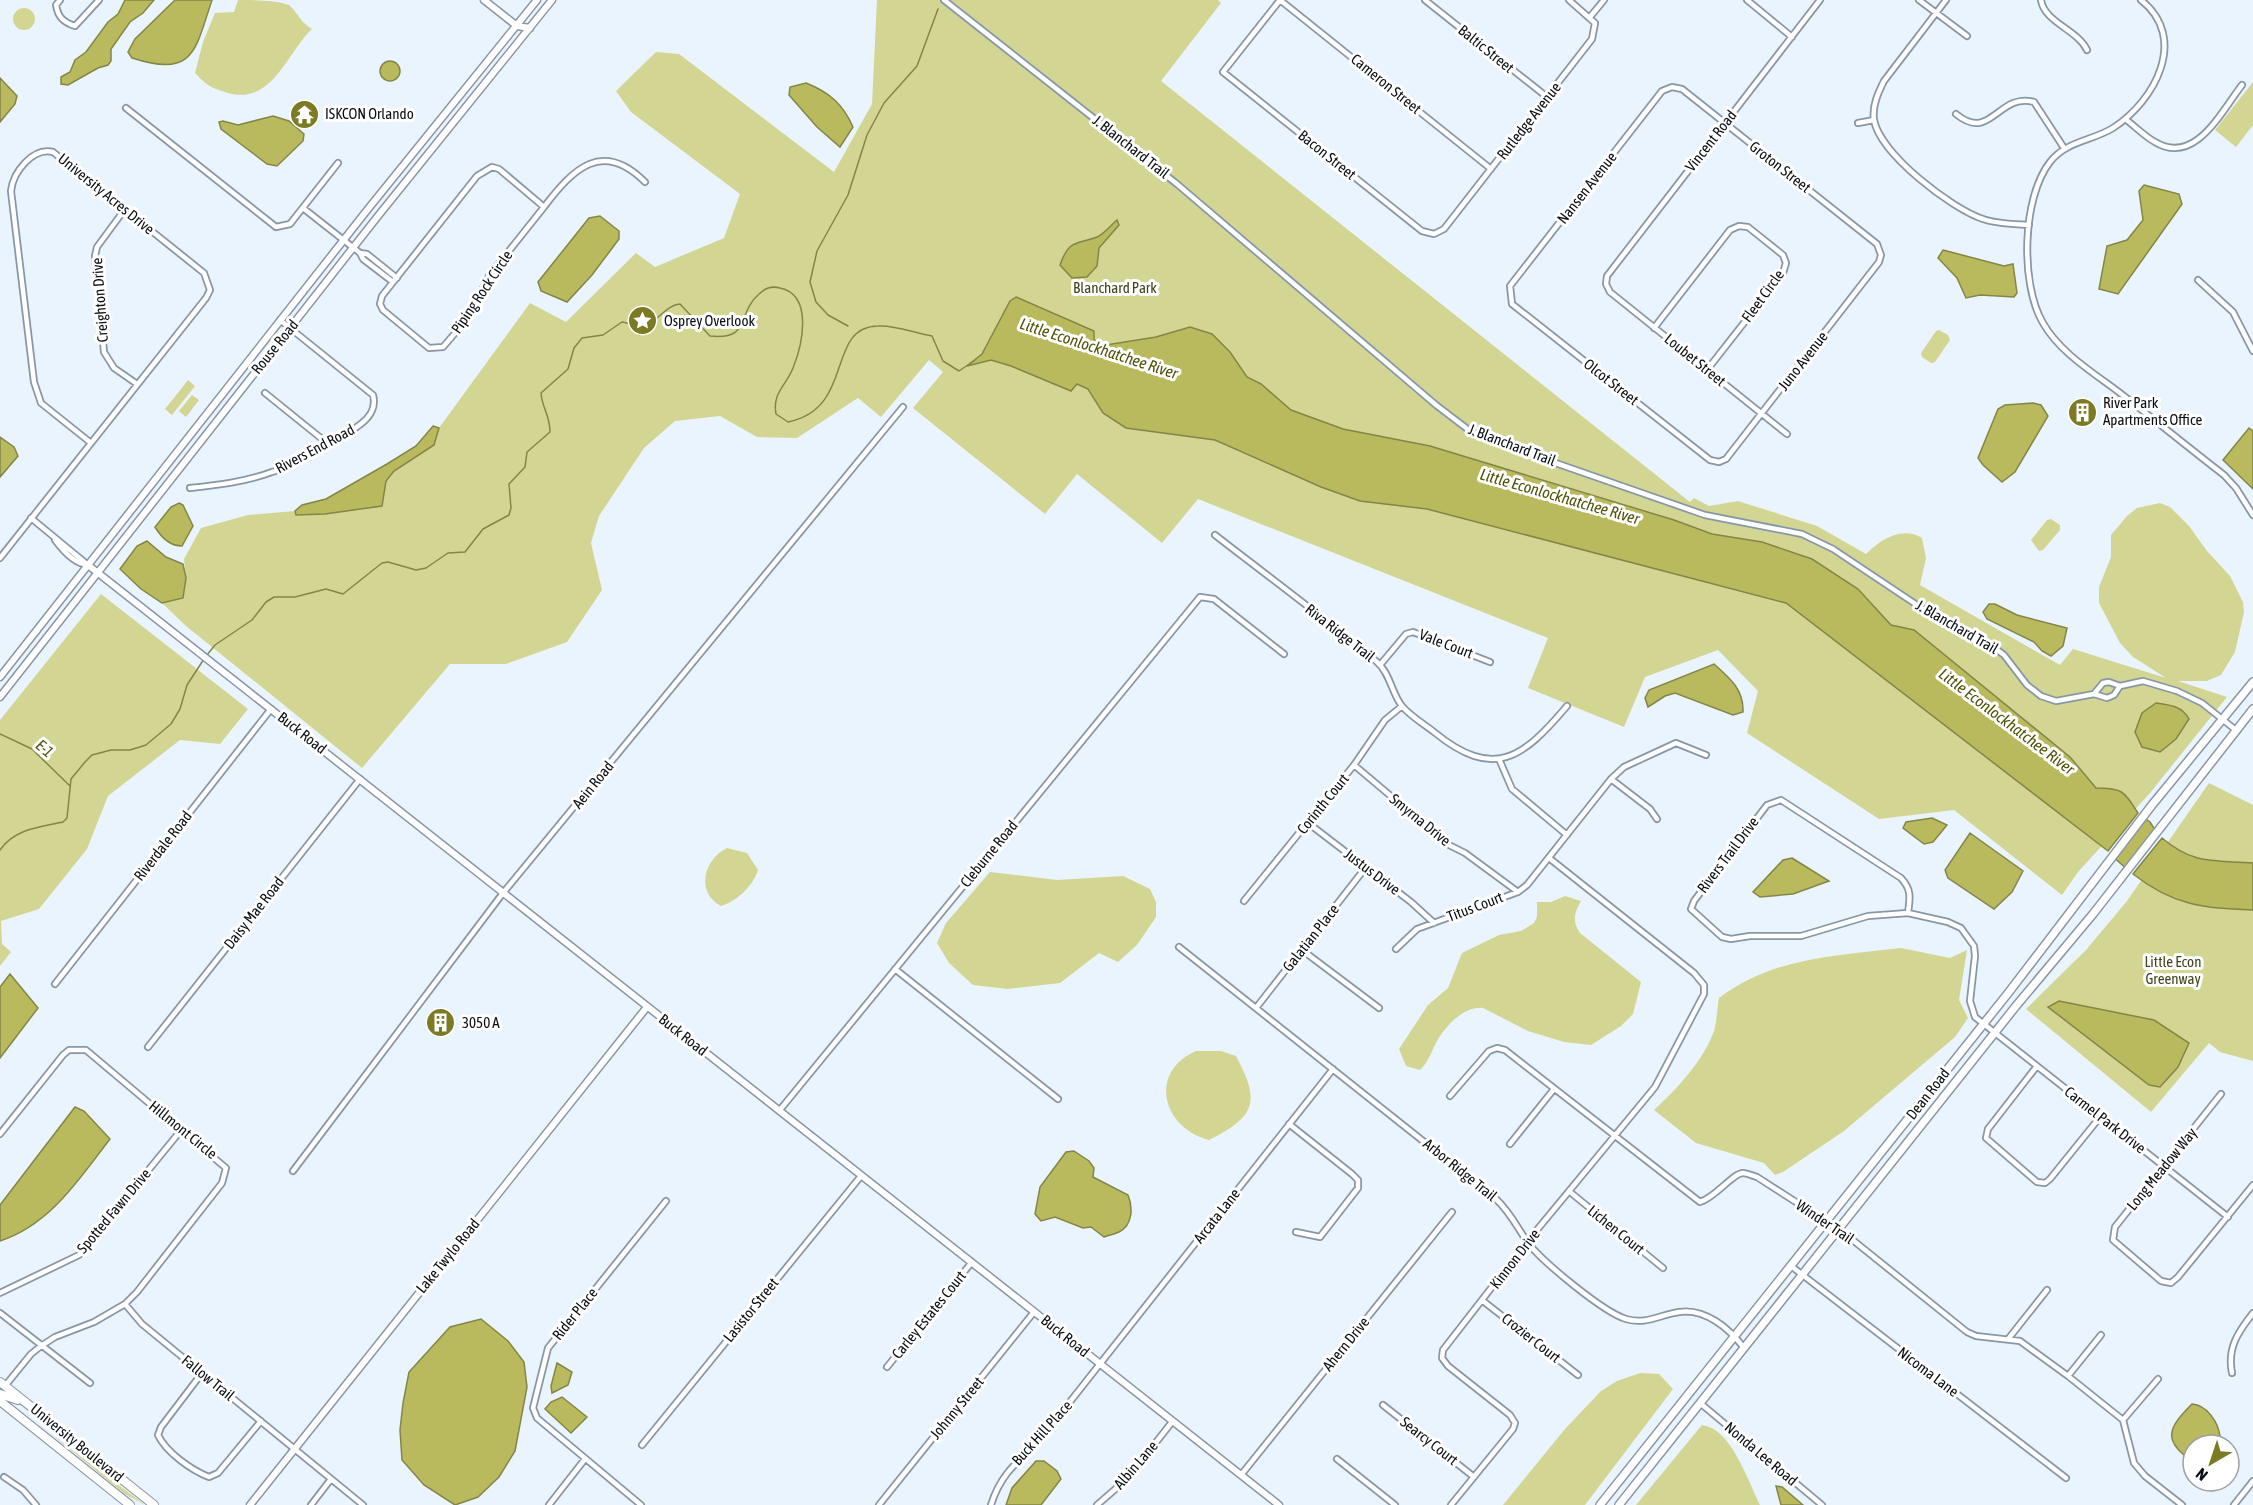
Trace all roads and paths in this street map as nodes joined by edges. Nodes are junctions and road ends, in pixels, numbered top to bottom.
1 (60, 0) edge
2 (99, 0) edge
3 (484, 0) edge
4 (537, 0) edge
5 (552, 0) edge
6 (944, 0) edge
7 (1280, 0) edge
8 (1425, 0) edge
9 (1569, 0) edge
10 (1604, 0) edge
11 (1746, 0) edge
12 (1820, 0) edge
13 (1919, 0) edge
14 (1946, 0) edge
15 (2041, 0) edge
16 (2141, 0) edge
17 (1936, 13) junction
18 (1590, 17) junction
19 (517, 26) junction
20 (530, 28) junction
21 (1792, 36) junction
22 (1966, 36) dead end
23 (2087, 50) dead end
24 (2242, 85) dead end
25 (1672, 87) joint
26 (1547, 97) junction
27 (126, 108) dead end
28 (1956, 114) dead end
29 (2125, 119) junction
30 (1874, 120) junction
31 (1725, 123) junction
32 (1858, 123) dead end
33 (2064, 148) junction
34 (338, 163) dead end
35 (1491, 169) junction
36 (645, 182) dead end
37 (544, 207) junction
38 (303, 208) junction
39 (125, 209) junction
40 (2029, 225) junction
41 (1434, 234) joint
42 (344, 240) junction
43 (354, 248) junction
44 (360, 253) junction
45 (1881, 255) joint
46 (381, 265) junction
47 (377, 270) junction
48 (397, 278) junction
49 (2198, 280) dead end
50 (393, 282) junction
51 (1606, 284) joint
52 (1510, 296) joint
53 (280, 320) junction
54 (290, 328) junction
55 (1654, 328) junction
56 (2253, 351) edge
57 (1707, 370) junction
58 (137, 384) junction
59 (265, 393) dead end
60 (903, 407) dead end
61 (1762, 414) junction
62 (1787, 434) dead end
63 (91, 443) junction
64 (327, 443) junction
65 (1719, 462) joint
66 (190, 488) dead end
67 (2253, 514) edge
68 (31, 518) junction
69 (1215, 535) dead end
70 (0, 558) edge
71 (88, 565) junction
72 (98, 573) junction
73 (1284, 654) dead end
74 (1490, 662) dead end
75 (1380, 665) junction
76 (0, 677) edge
77 (2253, 682) edge
78 (2120, 686) junction
79 (2094, 694) junction
80 (0, 697) edge
81 (1402, 706) junction
82 (1567, 706) dead end
83 (271, 709) junction
84 (2253, 709) edge
85 (2222, 718) junction
86 (2237, 731) junction
87 (1706, 755) dead end
88 (1499, 759) junction
89 (1354, 765) junction
90 (360, 779) junction
91 (1611, 779) junction
92 (1657, 819) dead end
93 (1308, 823) junction
94 (1567, 835) junction
95 (1549, 858) junction
96 (1366, 867) junction
97 (1518, 892) junction
98 (503, 893) junction
99 (1244, 901) dead end
100 (1908, 913) junction
101 (1434, 923) junction
102 (1179, 947) dead end
103 (1396, 949) dead end
104 (1302, 950) junction
105 (895, 969) junction
106 (55, 984) dead end
107 (647, 1006) junction
108 (1256, 1008) junction
109 (1379, 1008) dead end
110 (1983, 1024) junction
111 (1995, 1033) junction
112 (148, 1047) dead end
113 (2037, 1066) junction
114 (1333, 1068) junction
115 (1554, 1089) junction
116 (2221, 1094) dead end
117 (1450, 1096) dead end
118 (1058, 1099) dead end
119 (780, 1111) junction
120 (2100, 1117) junction
121 (1289, 1125) junction
122 (182, 1129) junction
123 (0, 1134) edge
124 (1616, 1134) junction
125 (1510, 1144) dead end
126 (2165, 1167) junction
127 (293, 1171) dead end
128 (861, 1176) junction
129 (2253, 1185) edge
130 (1570, 1192) junction
131 (666, 1201) dead end
132 (1452, 1212) dead end
133 (2228, 1217) junction
134 (1827, 1221) junction
135 (1838, 1230) junction
136 (1296, 1232) dead end
137 (1527, 1242) junction
138 (972, 1262) junction
139 (1791, 1266) junction
140 (1663, 1268) dead end
141 (1802, 1275) junction
142 (2047, 1290) dead end
143 (0, 1293) edge
144 (1483, 1301) junction
145 (124, 1304) junction
146 (1034, 1312) junction
147 (0, 1313) edge
148 (2253, 1313) edge
149 (2101, 1335) dead end
150 (1735, 1336) junction
151 (2009, 1338) junction
152 (41, 1346) junction
153 (1744, 1348) junction
154 (1100, 1364) junction
155 (887, 1367) dead end
156 (202, 1373) junction
157 (2232, 1373) dead end
158 (1578, 1375) dead end
159 (2068, 1376) junction
160 (2158, 1379) dead end
161 (90, 1383) dead end
162 (2, 1385) edge
163 (0, 1394) edge
164 (0, 1402) edge
165 (1700, 1404) junction
166 (1383, 1405) dead end
167 (30, 1406) junction
168 (2123, 1420) junction
169 (261, 1421) junction
170 (1172, 1422) junction
171 (642, 1445) dead end
172 (295, 1449) junction
173 (585, 1459) junction
174 (1337, 1459) dead end
175 (1241, 1475) junction
176 (4, 1477) dead end
177 (1474, 1477) junction
178 (2066, 1478) dead end
179 (332, 1479) junction
180 (2253, 1481) edge
181 (36, 1505) edge
182 (130, 1505) edge
183 (154, 1505) edge
184 (250, 1505) edge
185 (311, 1505) edge
186 (363, 1505) edge
187 (549, 1505) edge
188 (641, 1505) edge
189 (879, 1505) edge
190 (991, 1505) edge
191 (1097, 1505) edge
192 (1279, 1505) edge
193 (1395, 1505) edge
194 (1451, 1505) edge
195 (1600, 1505) edge
196 (1619, 1505) edge
197 (1822, 1505) edge
198 (2182, 1505) edge
199 (2234, 1505) edge

1 - 2 street
3 - 19 street
4 - 19 street, Rouse Road
5 - 20 street, Rouse Road
6 - 79 street, J. Blanchard Trail
7 - 35 street, Cameron Street
7 - 41 street, Bacon Street
8 - 26 street, Baltic Street
9 - 18 street
10 - 18 street
11 - 21 street
12 - 21 street, Vincent Road
13 - 17 street
14 - 17 street
15 - 23 street
16 - 29 street
17 - 22 street
17 - 30 street
18 - 26 street, Rutledge Avenue
19 - 20 street
19 - 42 street, Rouse Road
20 - 43 street, Rouse Road
21 - 31 street, Vincent Road
24 - 29 street
25 - 31 street, Groton Street
25 - 52 street, Nansen Avenue
26 - 35 street, Rutledge Avenue
27 - 38 street
28 - 33 street
29 - 33 street
30 - 32 street
30 - 40 street
31 - 45 street, Groton Street
31 - 51 street, Vincent Road
33 - 40 street
34 - 38 street
35 - 41 street, Rutledge Avenue
36 - 37 street
37 - 48 street, Piping Rock Circle
37 - 50 street, Piping Rock Circle
38 - 42 street
39 - 58 street, Creighton Drive
39 - 58 street, University Acres Drive
39 - 63 street, University Acres Drive
40 - 67 street
42 - 43 street
42 - 53 street, Rouse Road
43 - 44 street
43 - 54 street, Rouse Road
44 - 46 street
44 - 47 street
45 - 61 street, Juno Avenue
46 - 47 street
46 - 48 street
47 - 50 street
48 - 50 street, Piping Rock Circle
49 - 56 street
51 - 55 street, Loubet Street
52 - 65 street, Olcot Street
53 - 54 street, Rivers End Road
53 - 71 street, Rouse Road
54 - 64 street, Rivers End Road
54 - 72 street, Rouse Road
55 - 57 street, Loubet Street
55 - 57 street, Fleet Circle
57 - 61 street, Loubet Street
58 - 63 street, University Acres Drive
59 - 64 street
60 - 98 street, Aein Road
61 - 62 street, Loubet Street
61 - 65 street, Juno Avenue
63 - 68 street, University Acres Drive
64 - 66 street, Rivers End Road
68 - 70 street, University Acres Drive
68 - 71 street, Buck Road
69 - 75 street, Riva Ridge Trail
71 - 72 street, Buck Road
71 - 76 street, Rouse Road
72 - 80 street, Rouse Road
72 - 83 street, Buck Road
73 - 105 street, Cleburne Road
74 - 75 street, Vale Court
75 - 81 street, Riva Ridge Trail
77 - 85 main road, Dean Road
78 - 79 street, J. Blanchard Trail
78 - 79 street, J. Blanchard Trail
78 - 85 street, J. Blanchard Trail
81 - 88 street, Riva Ridge Trail
81 - 89 street, Corinth Court
82 - 88 street
83 - 90 street, Buck Road
83 - 106 street, Riverdale Road
84 - 86 main road, Dean Road
85 - 86 street, J. Blanchard Trail
85 - 110 main road, Dean Road
86 - 111 main road, Dean Road
87 - 91 street
88 - 94 street
89 - 93 street, Corinth Court
89 - 97 street, Smyrna Drive
90 - 98 street, Buck Road
90 - 112 street, Daisy Mae Road
91 - 92 street
91 - 94 street
93 - 96 street, Justus Drive
93 - 99 street, Corinth Court
94 - 95 street
95 - 97 street, Titus Court
95 - 124 street, Kinnon Drive
96 - 101 street, Justus Drive
96 - 104 street, Galatian Place
97 - 101 street, Titus Court
98 - 107 street, Buck Road
98 - 127 street, Aein Road
100 - 100 street, Rivers Trail Drive
100 - 110 street, Rivers Trail Drive
101 - 103 street, Titus Court
102 - 108 street, Arbor Ridge Trail
104 - 108 street, Galatian Place
104 - 109 street
105 - 118 street
105 - 119 street, Cleburne Road
107 - 119 street, Buck Road
107 - 172 street, Lake Twylo Road
108 - 114 street, Arbor Ridge Trail
110 - 111 street, Carmel Park Drive
110 - 134 main road, Dean Road
111 - 113 street, Carmel Park Drive
111 - 135 main road, Dean Road
113 - 120 street, Carmel Park Drive
113 - 120 street
114 - 121 street, Arcata Lane
114 - 137 street, Arbor Ridge Trail
115 - 117 street, Winder Trail
115 - 124 street, Winder Trail
115 - 125 street
116 - 126 street, Long Meadow Way
119 - 128 street, Buck Road
120 - 126 street, Carmel Park Drive
121 - 136 street
121 - 154 street, Arcata Lane
122 - 123 street, Hillmont Circle
122 - 143 street, Spotted Fawn Drive
122 - 145 street, Hillmont Circle
124 - 130 street, Kinnon Drive
124 - 134 street, Winder Trail
126 - 133 street, Carmel Park Drive
126 - 133 street, Long Meadow Way
128 - 138 street, Buck Road
128 - 171 street, Lasistor Street
129 - 133 street
130 - 137 street, Kinnon Drive
130 - 140 street, Lichen Court
131 - 173 street, Rider Place
132 - 175 street, Ahern Drive
134 - 135 street, Winder Trail
134 - 139 main road, Dean Road
135 - 141 main road, Dean Road
135 - 151 street, Winder Trail
137 - 144 street, Kinnon Drive
137 - 150 street, Arbor Ridge Trail
138 - 146 street, Buck Road
138 - 155 street, Carley Estates Court
139 - 141 street, Nicoma Lane
139 - 150 main road, Dean Road
141 - 153 main road, Dean Road
141 - 178 street, Nicoma Lane
142 - 151 street
144 - 158 street, Crozier Court
144 - 177 street, Kinnon Drive
145 - 152 street, Hillmont Circle
145 - 156 street, Fallow Trail
146 - 154 street, Buck Road
146 - 189 street, Johnny Street
147 - 152 street
148 - 157 street
149 - 159 street
150 - 153 street, Arbor Ridge Trail
150 - 195 main road, Dean Road
151 - 159 street, Winder Trail
152 - 161 street
152 - 162 street, Hillmont Circle
153 - 165 main road, Dean Road
154 - 170 street, Buck Road
154 - 190 street, Buck Hill Place
156 - 169 street, Fallow Trail
156 - 169 street
159 - 168 street, Winder Trail
160 - 168 street
162 - 167 main road, University Boulevard
163 - 167 main road
164 - 182 main road, University Boulevard
165 - 196 main road, Dean Road
165 - 197 street, Nonda Lee Road
166 - 177 street, Searcy Court
167 - 183 main road, University Boulevard
168 - 198 street
169 - 172 street, Fallow Trail
170 - 175 street, Buck Road
170 - 191 street, Albin Lane
172 - 179 street, Fallow Trail
172 - 184 street, Lake Twylo Road
173 - 187 street
173 - 188 street, Rider Place
174 - 193 street
175 - 192 street, Buck Road
176 - 181 street
177 - 194 street, Kinnon Drive
179 - 185 street
179 - 186 street, Fallow Trail
180 - 199 street

